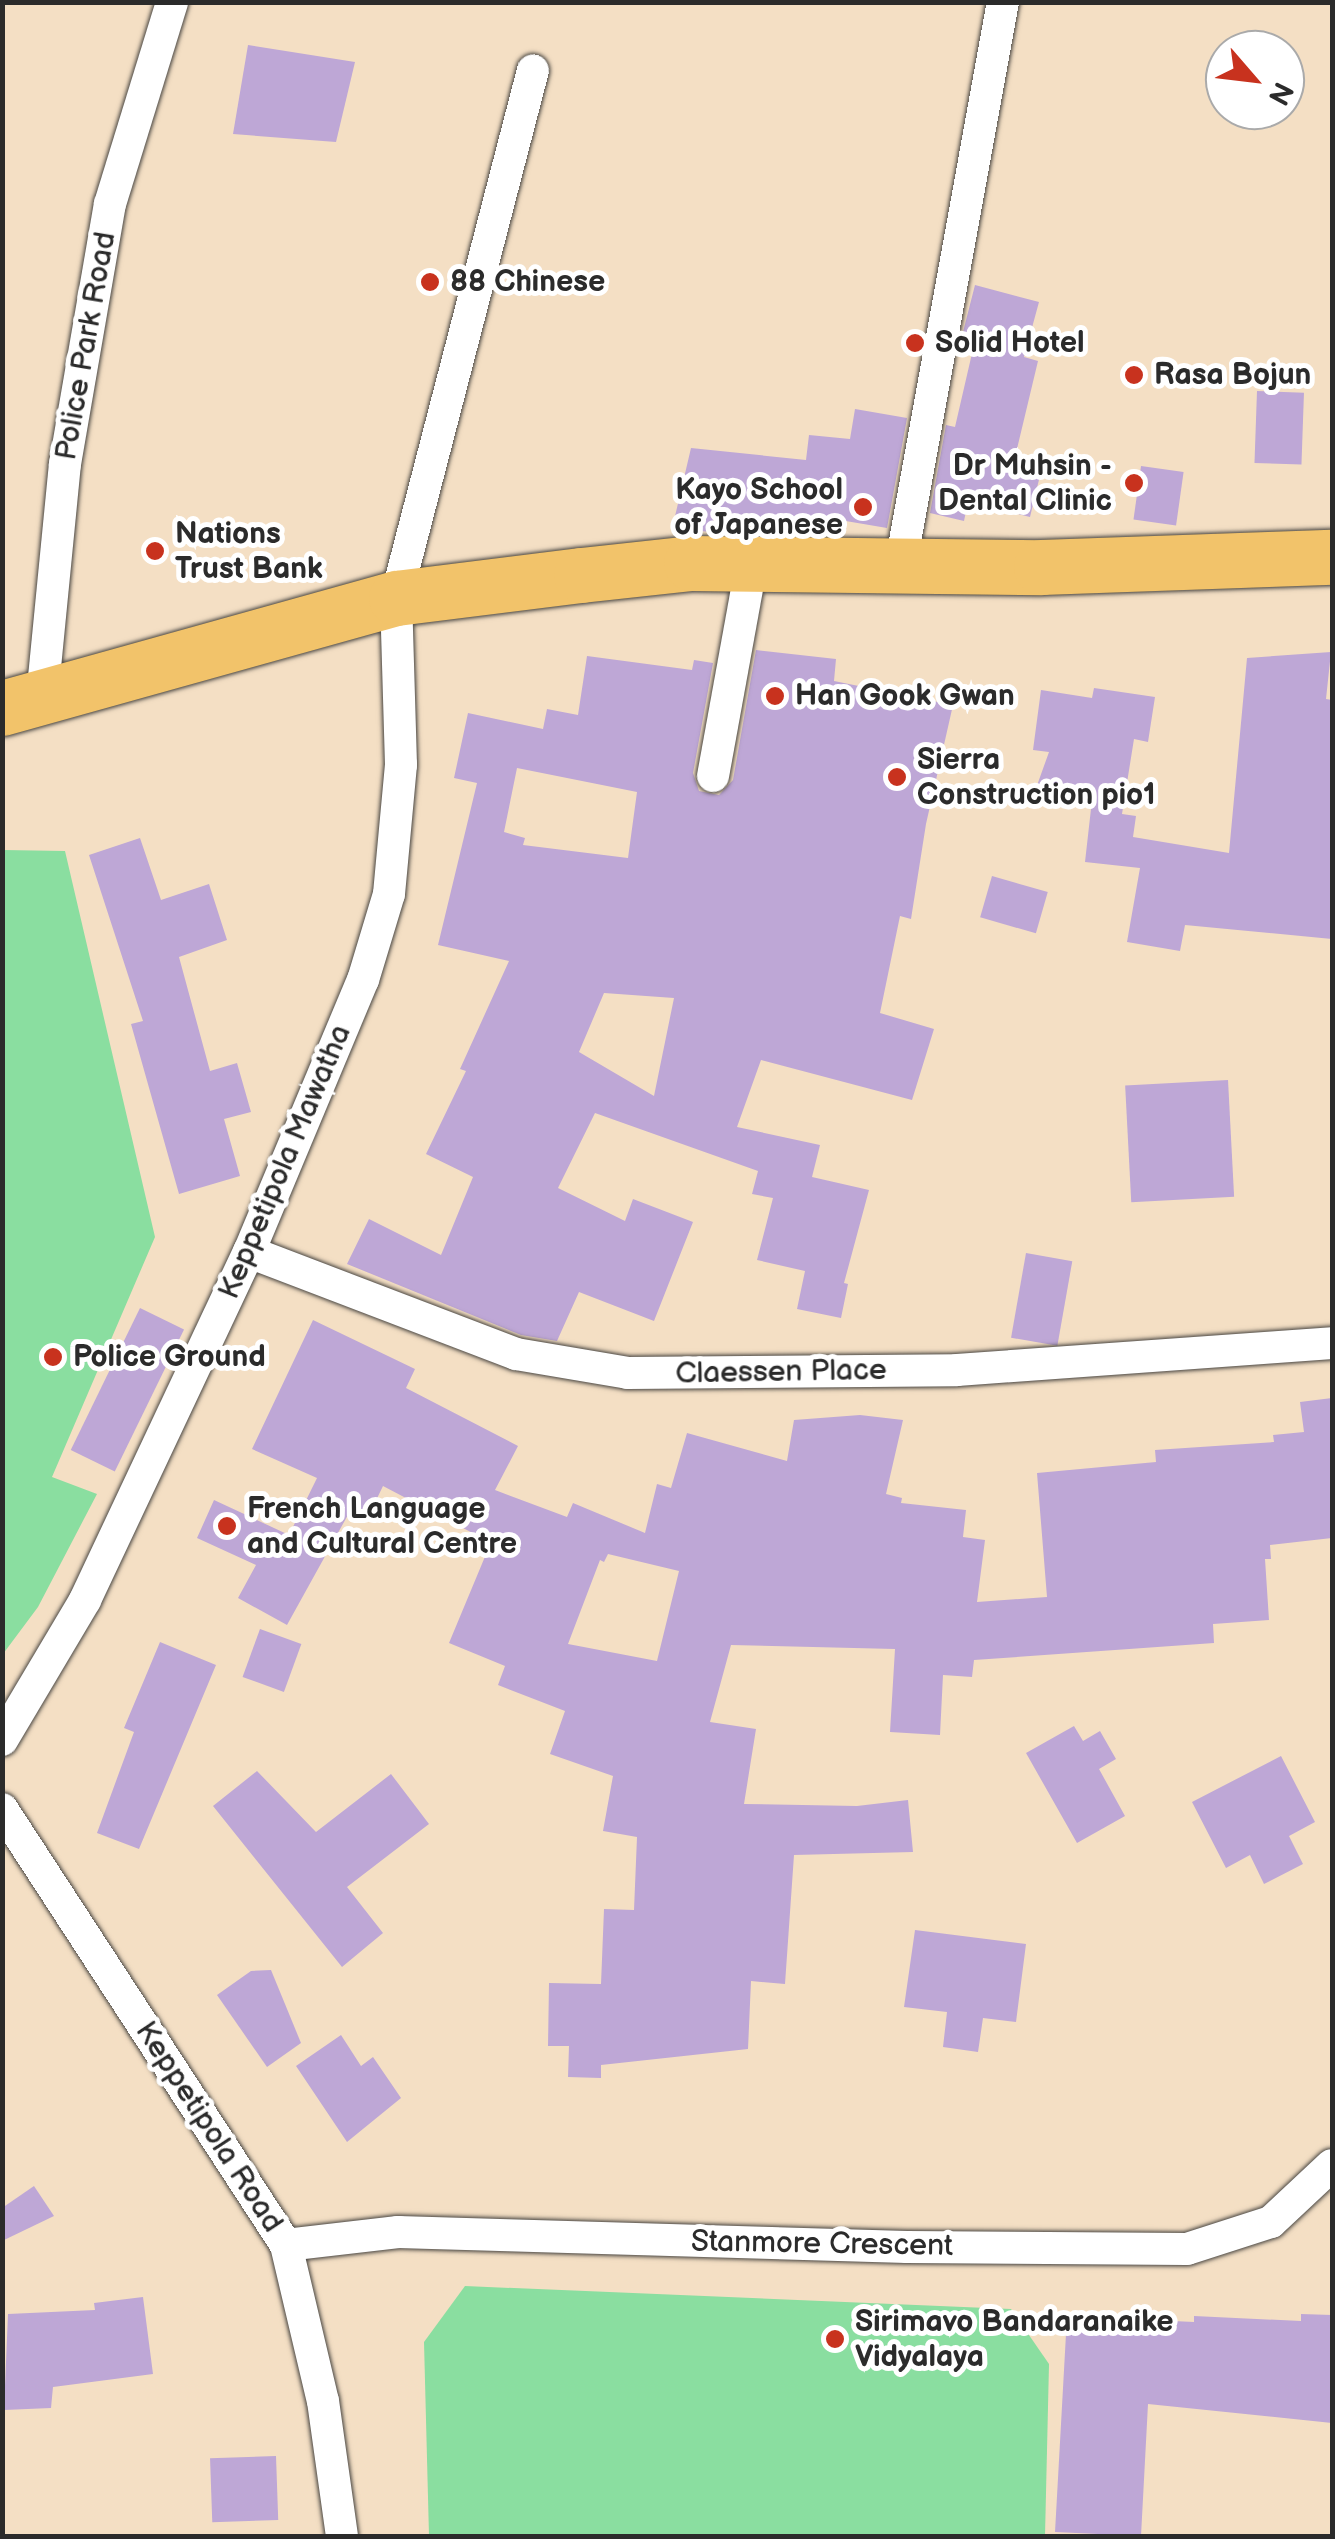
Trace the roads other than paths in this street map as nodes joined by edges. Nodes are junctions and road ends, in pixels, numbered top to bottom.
1 (172, 2) edge
2 (1003, 2) edge
3 (533, 70) dead end
4 (1332, 557) edge
5 (752, 562) junction
6 (901, 563) junction
7 (396, 598) junction
8 (22, 703) edge
9 (713, 776) dead end
10 (249, 1252) junction
11 (1332, 1343) edge
12 (2, 1740) edge
13 (2, 1810) edge
14 (1332, 2165) edge
15 (286, 2245) junction
16 (342, 2536) edge

1 - 8 street, Police Park Road
2 - 6 street
3 - 7 street, Keppetipola Mawatha
4 - 6 highway
5 - 6 highway
5 - 7 highway
5 - 9 street
7 - 8 highway
7 - 10 street, Keppetipola Mawatha
10 - 11 street, Claessen Place
10 - 12 street, Keppetipola Mawatha
13 - 15 street, Keppetipola Road
14 - 15 street, Stanmore Crescent
15 - 16 street, Keppetipola Road

